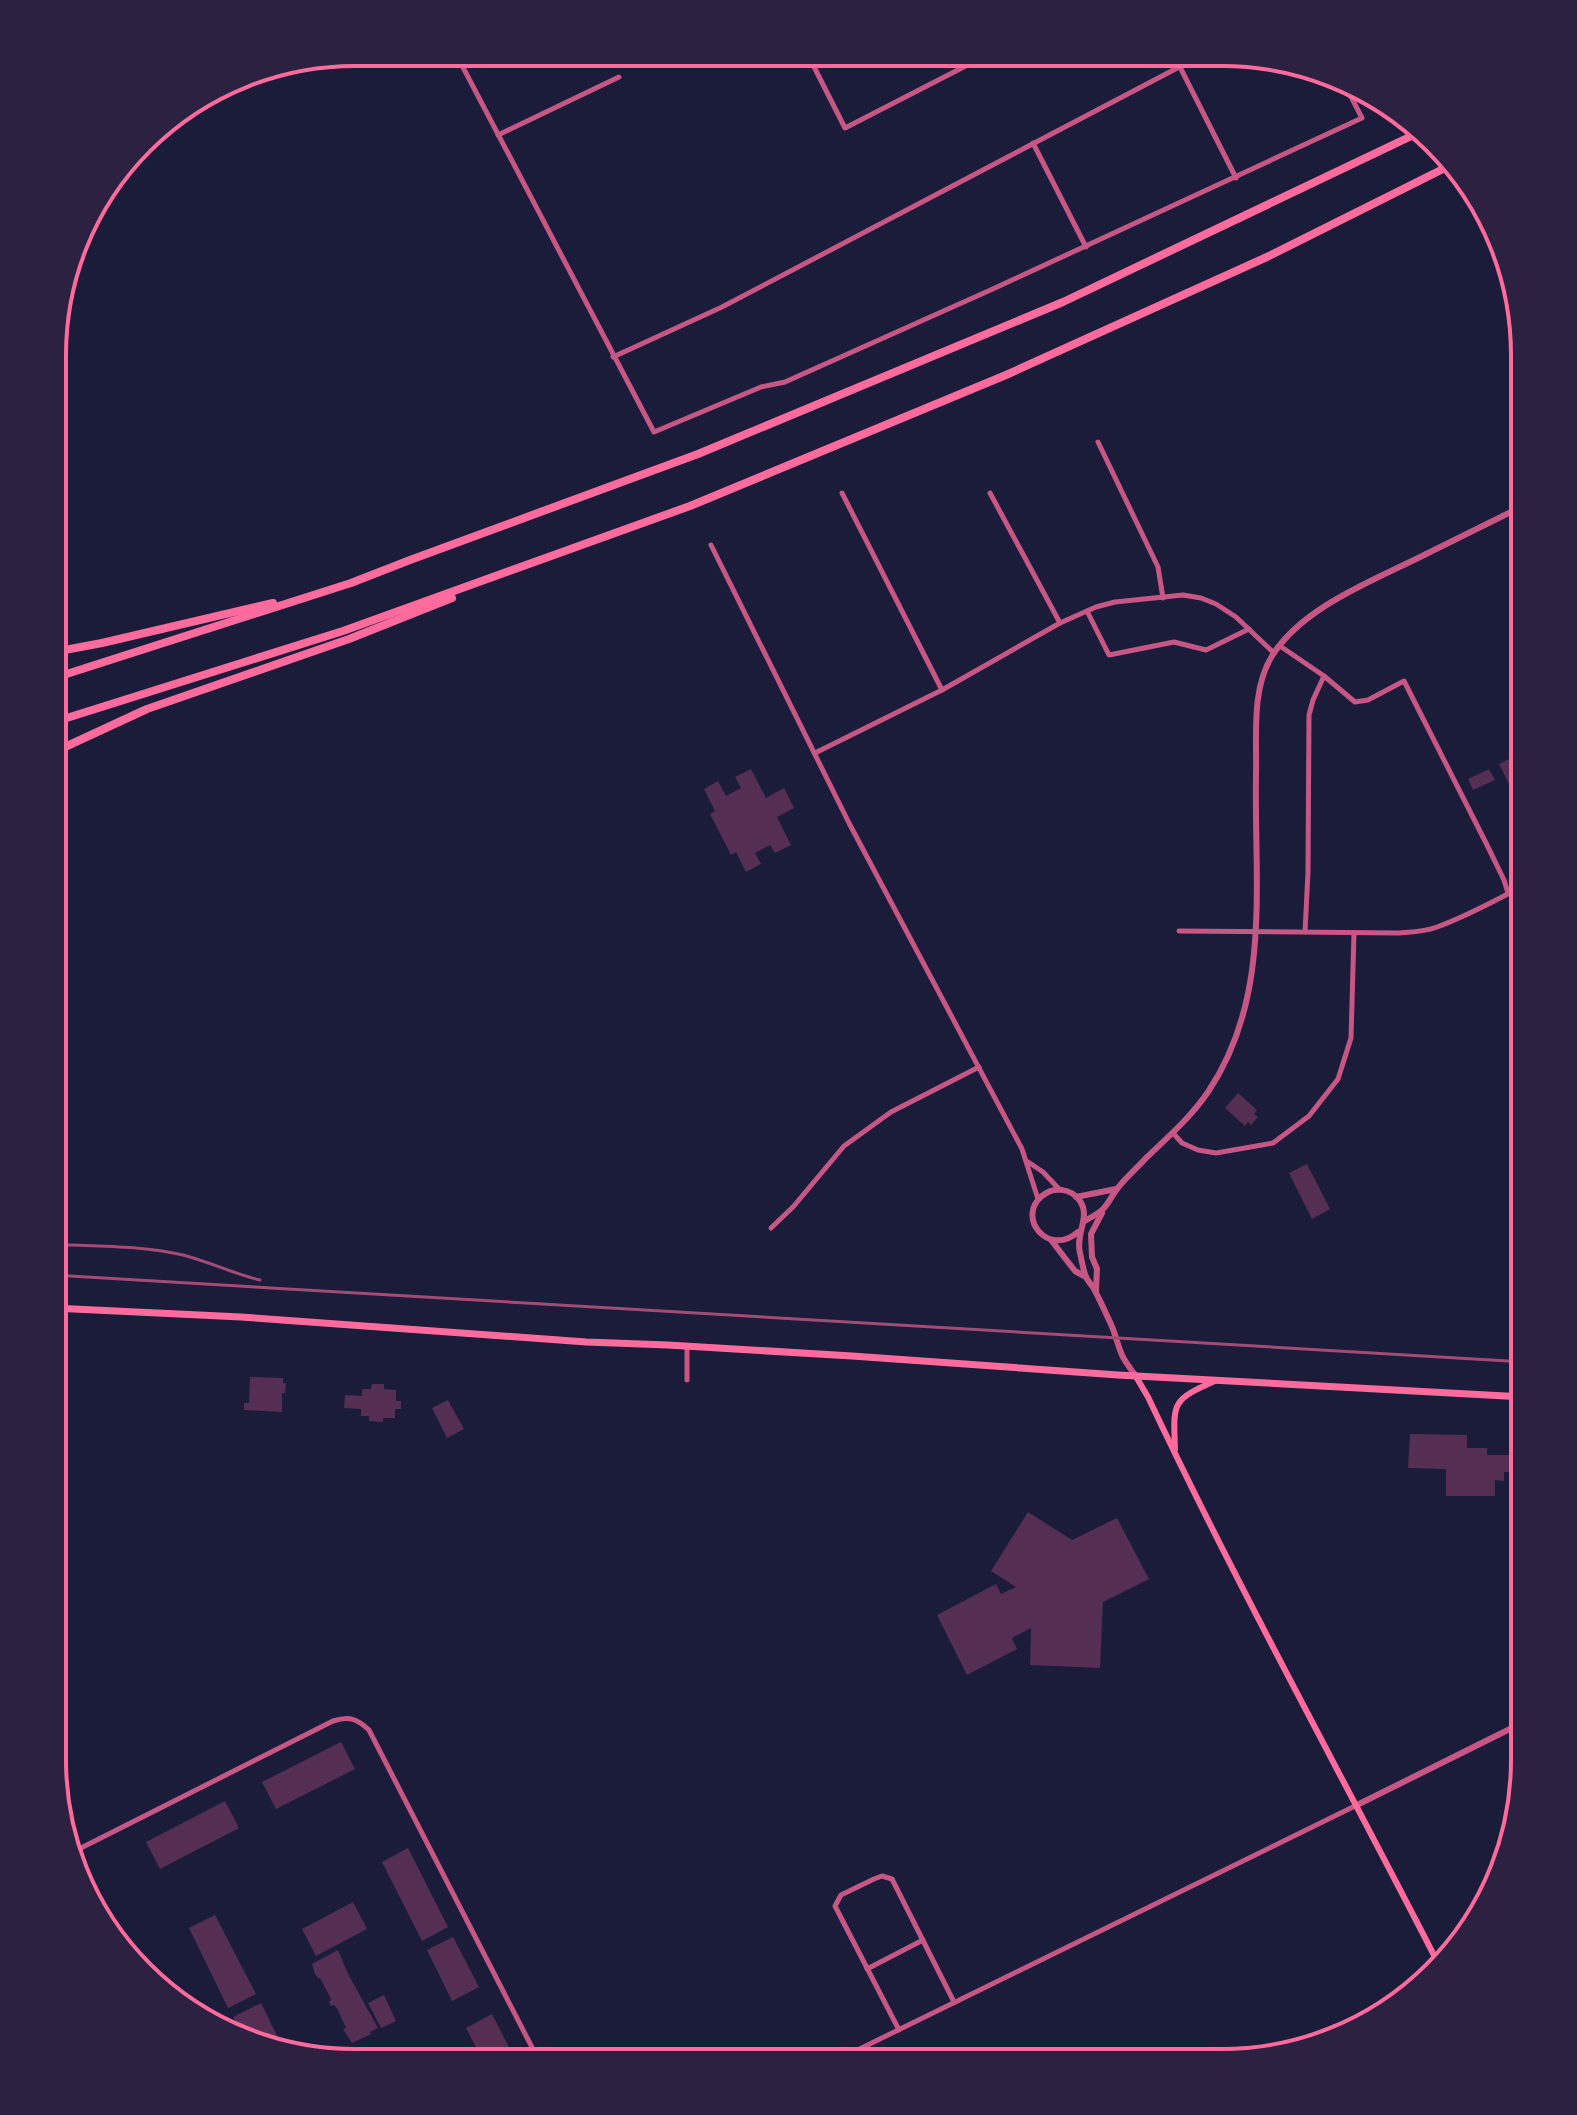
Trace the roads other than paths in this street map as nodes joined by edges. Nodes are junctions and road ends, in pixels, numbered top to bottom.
1 (462, 66) edge
2 (814, 66) edge
3 (966, 66) edge
4 (1180, 67) joint
5 (619, 77) dead end
6 (1351, 97) edge
7 (498, 135) junction
8 (1411, 136) edge
9 (1033, 143) junction
10 (1443, 169) edge
11 (1236, 178) junction
12 (1086, 247) junction
13 (613, 357) junction
14 (1098, 442) dead end
15 (842, 493) dead end
16 (990, 493) dead end
17 (1511, 512) edge
18 (711, 545) dead end
19 (513, 570) junction
20 (351, 583) junction
21 (1163, 598) junction
22 (1087, 611) junction
23 (1060, 623) junction
24 (1249, 629) junction
25 (1280, 646) junction
26 (66, 650) edge
27 (1274, 653) junction
28 (66, 674) edge
29 (1324, 676) junction
30 (942, 690) junction
31 (66, 718) edge
32 (66, 746) edge
33 (815, 753) junction
34 (1511, 892) edge
35 (1508, 893) junction
36 (1179, 931) dead end
37 (1257, 932) junction
38 (1305, 932) junction
39 (1354, 933) junction
40 (979, 1067) junction
41 (1173, 1133) junction
42 (1028, 1162) junction
43 (1059, 1189) junction
44 (1116, 1189) junction
45 (1076, 1197) junction
46 (1038, 1199) junction
47 (1103, 1209) junction
48 (1083, 1222) junction
49 (771, 1228) dead end
50 (1078, 1232) junction
51 (1051, 1240) junction
52 (1086, 1277) junction
53 (1096, 1294) junction
54 (66, 1309) edge
55 (687, 1346) junction
56 (1135, 1375) junction
57 (687, 1380) dead end
58 (1218, 1380) junction
59 (1511, 1396) edge
60 (1175, 1453) junction
61 (1511, 1728) edge
62 (1357, 1805) junction
63 (80, 1849) edge
64 (923, 1940) junction
65 (1434, 1956) edge
66 (867, 1969) junction
67 (954, 2002) junction
68 (899, 2030) junction
69 (533, 2049) edge
70 (860, 2049) edge

1 - 7 street
2 - 3 street
4 - 9 street
4 - 11 street
5 - 7 street
6 - 11 street
7 - 13 street
8 - 20 highway
9 - 12 street
9 - 13 street
10 - 19 highway
11 - 12 street
12 - 13 street
14 - 21 street
15 - 30 street
16 - 23 street
17 - 25 street
18 - 33 street
19 - 31 highway
19 - 32 highway
20 - 26 highway
20 - 28 highway
21 - 22 street
21 - 24 street
22 - 23 street
22 - 24 street
23 - 30 street
24 - 27 street
25 - 27 street
25 - 29 street
27 - 37 street
29 - 35 street
29 - 38 street
30 - 33 street
33 - 40 street
34 - 35 street
35 - 39 street
36 - 37 street
37 - 38 street
37 - 41 street
38 - 39 street
39 - 41 street
40 - 42 street
40 - 49 street
41 - 44 street
42 - 43 street
42 - 46 street
43 - 45 street
43 - 46 street
44 - 45 street
44 - 47 street
45 - 48 street
46 - 51 street
47 - 48 street
47 - 53 street
48 - 50 street
50 - 51 street
50 - 52 street
51 - 52 street
52 - 53 street
53 - 56 street
54 - 55 main road
55 - 56 main road
55 - 57 street
56 - 58 main road
56 - 60 main road
58 - 59 main road
58 - 60 main road
60 - 62 main road
61 - 62 street
62 - 65 main road
62 - 67 street
63 - 69 street
64 - 66 street
64 - 66 street
64 - 67 street
66 - 68 street
67 - 68 street
68 - 70 street

